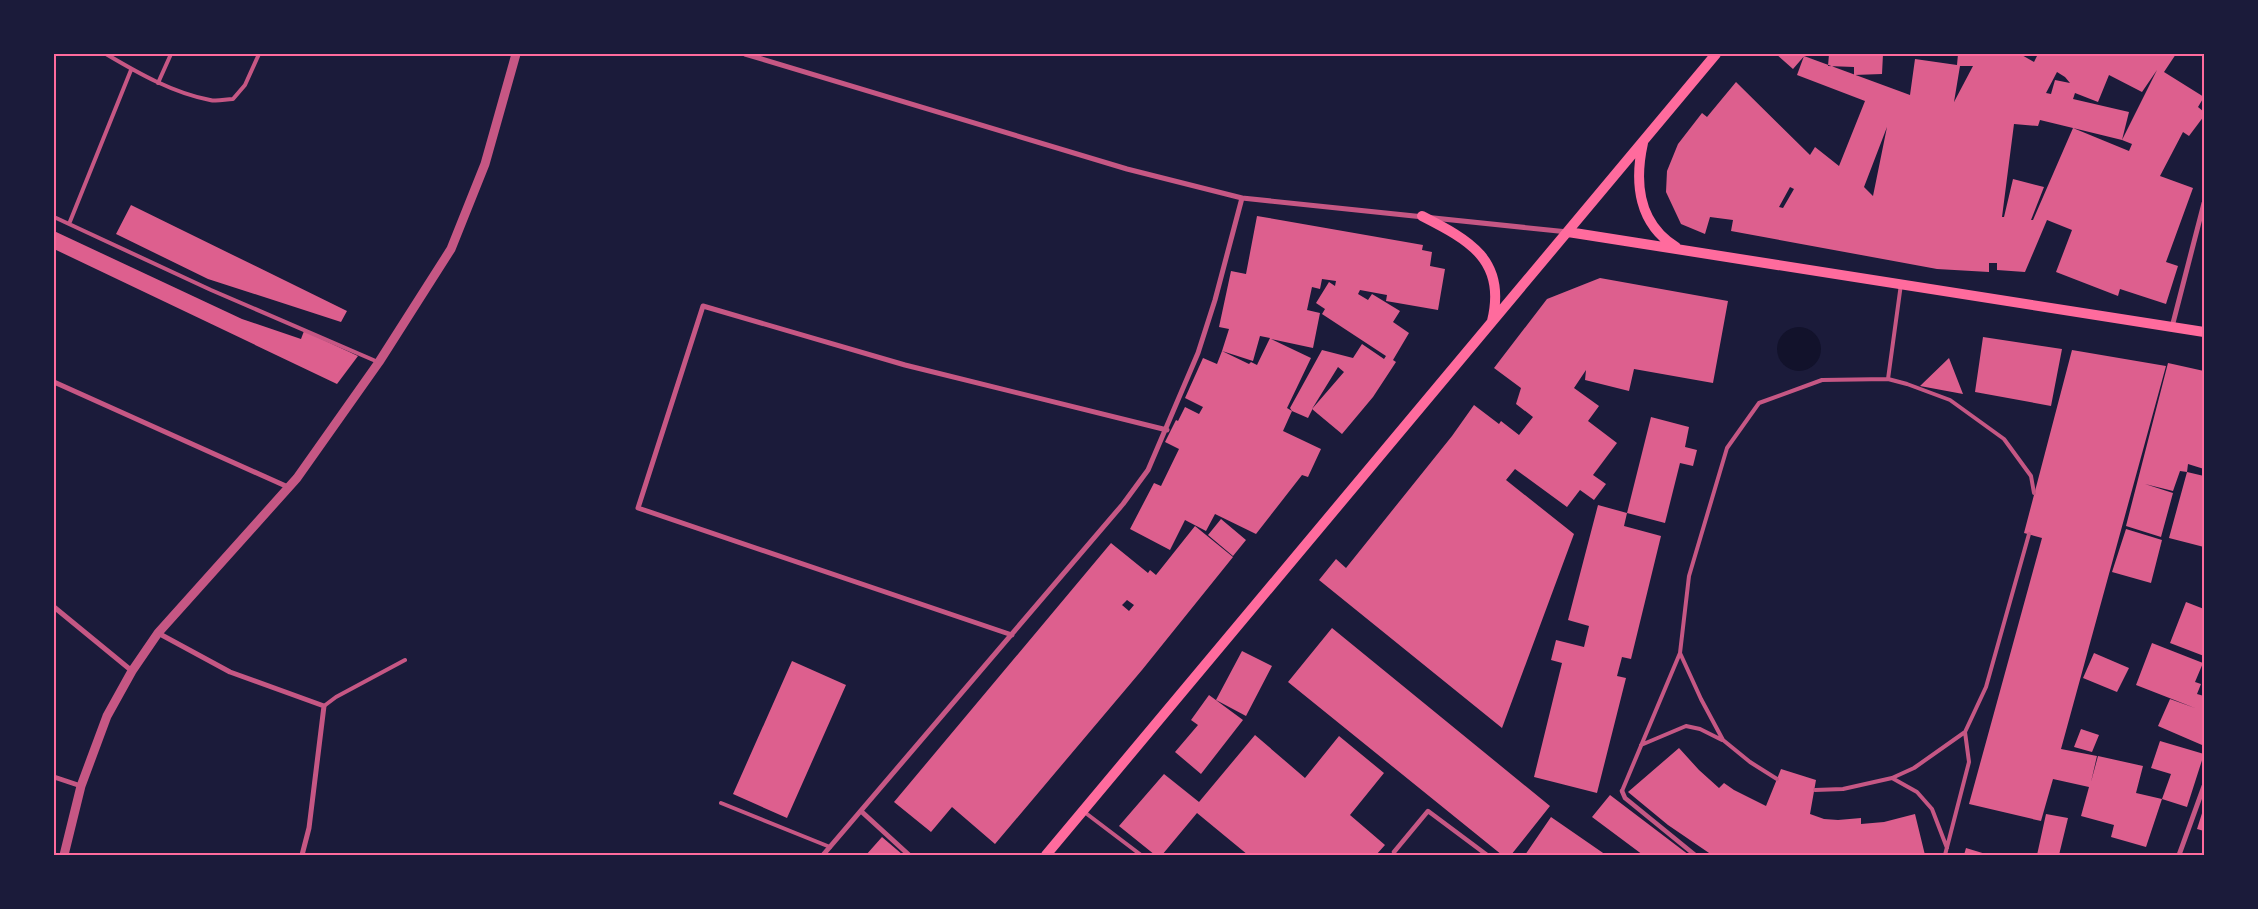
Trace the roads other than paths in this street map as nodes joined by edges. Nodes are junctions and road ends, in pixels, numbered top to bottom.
1 (106, 54) edge
2 (171, 54) edge
3 (259, 54) edge
4 (516, 54) edge
5 (745, 54) edge
6 (1716, 54) edge
7 (112, 56) edge
8 (131, 70) junction
9 (158, 83) junction
10 (1644, 140) junction
11 (1242, 198) junction
12 (2204, 203) edge
13 (54, 216) edge
14 (1422, 216) junction
15 (69, 224) junction
16 (1568, 232) junction
17 (1679, 249) junction
18 (1901, 284) junction
19 (1491, 324) junction
20 (2172, 327) junction
21 (2204, 332) edge
22 (379, 362) junction
23 (1888, 379) junction
24 (54, 382) edge
25 (1166, 430) junction
26 (288, 487) junction
27 (2034, 493) dead end
28 (2029, 534) dead end
29 (54, 607) edge
30 (158, 633) junction
31 (1012, 635) junction
32 (1680, 653) junction
33 (405, 660) dead end
34 (132, 671) junction
35 (324, 706) junction
36 (1965, 732) junction
37 (1723, 740) junction
38 (1641, 746) junction
39 (54, 777) edge
40 (1892, 778) junction
41 (1777, 779) dead end
42 (82, 786) junction
43 (2204, 786) edge
44 (1815, 790) dead end
45 (1622, 791) joint
46 (721, 802) dead end
47 (1083, 811) junction
48 (862, 812) junction
49 (830, 847) junction
50 (1947, 848) junction
51 (1393, 854) edge
52 (64, 855) edge
53 (302, 855) edge
54 (823, 855) edge
55 (909, 855) edge
56 (1046, 855) edge
57 (1141, 855) edge
58 (1487, 855) edge
59 (1695, 855) edge
60 (1945, 855) edge
61 (2179, 855) edge

1 - 7 lane
2 - 9 lane
3 - 9 lane
4 - 22 street
5 - 11 street
6 - 10 main road
7 - 8 lane
8 - 9 lane
8 - 15 lane
10 - 16 main road
10 - 17 main road
11 - 14 street
11 - 25 street
12 - 20 street
13 - 15 lane
14 - 16 street
14 - 19 main road
15 - 22 lane
16 - 17 main road
16 - 19 main road
17 - 18 main road
18 - 20 main road
18 - 23 lane
19 - 47 main road
20 - 21 main road
22 - 26 street
23 - 27 lane
23 - 32 lane
24 - 26 street
25 - 31 street
25 - 31 street
26 - 30 street
28 - 36 lane
29 - 34 street
30 - 34 street
30 - 35 street
31 - 48 street
32 - 37 lane
32 - 38 lane
33 - 35 lane
34 - 42 street
35 - 53 street
36 - 40 lane
36 - 50 lane
37 - 38 lane
37 - 41 lane
38 - 45 lane
39 - 42 street
40 - 44 lane
40 - 50 lane
42 - 52 street
43 - 61 street
45 - 59 street
46 - 49 lane
47 - 56 main road
47 - 57 lane
48 - 49 street
48 - 55 street
49 - 54 street
50 - 60 lane
51 - 58 street

